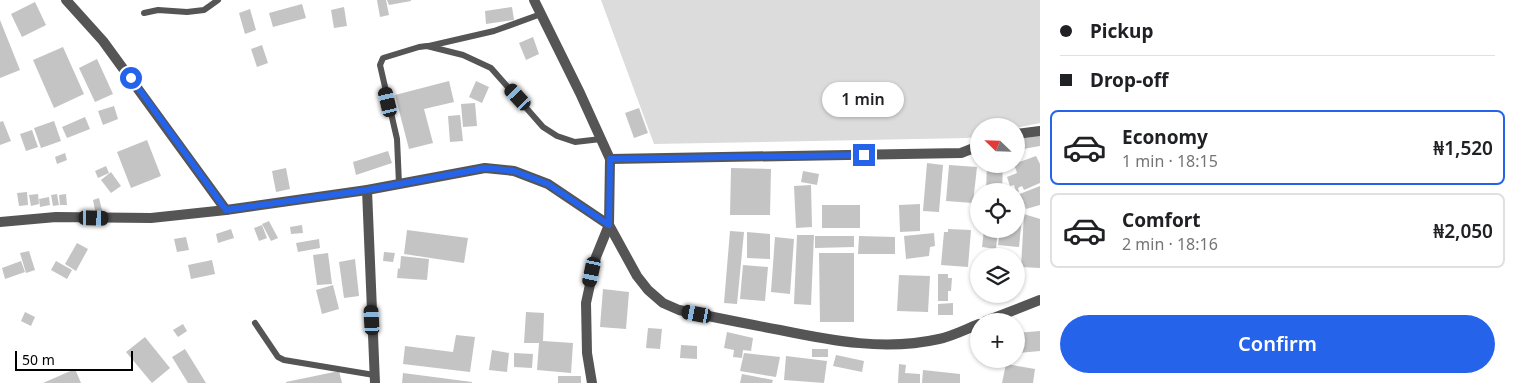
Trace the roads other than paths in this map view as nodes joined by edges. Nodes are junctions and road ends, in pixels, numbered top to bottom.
1 (66, 0) edge
2 (218, 0) edge
3 (534, 0) edge
4 (144, 13) dead end
5 (541, 14) junction
6 (428, 46) junction
7 (1040, 131) edge
8 (1025, 133) edge
9 (601, 139) junction
10 (970, 150) edge
11 (610, 159) junction
12 (399, 184) junction
13 (367, 190) junction
14 (226, 210) junction
15 (0, 222) edge
16 (609, 225) junction
17 (1040, 300) edge
18 (1007, 313) edge
19 (255, 323) dead end
20 (970, 328) edge
21 (374, 379) edge
22 (592, 383) edge

1 - 14 street
2 - 4 lane
3 - 5 street
5 - 6 lane
5 - 9 street
6 - 9 lane
6 - 12 lane
7 - 8 street
9 - 11 street
10 - 11 street
11 - 16 street
12 - 13 street
12 - 16 street
13 - 14 street
13 - 21 street
14 - 15 street
16 - 20 street
16 - 22 street
17 - 18 street
19 - 21 lane

